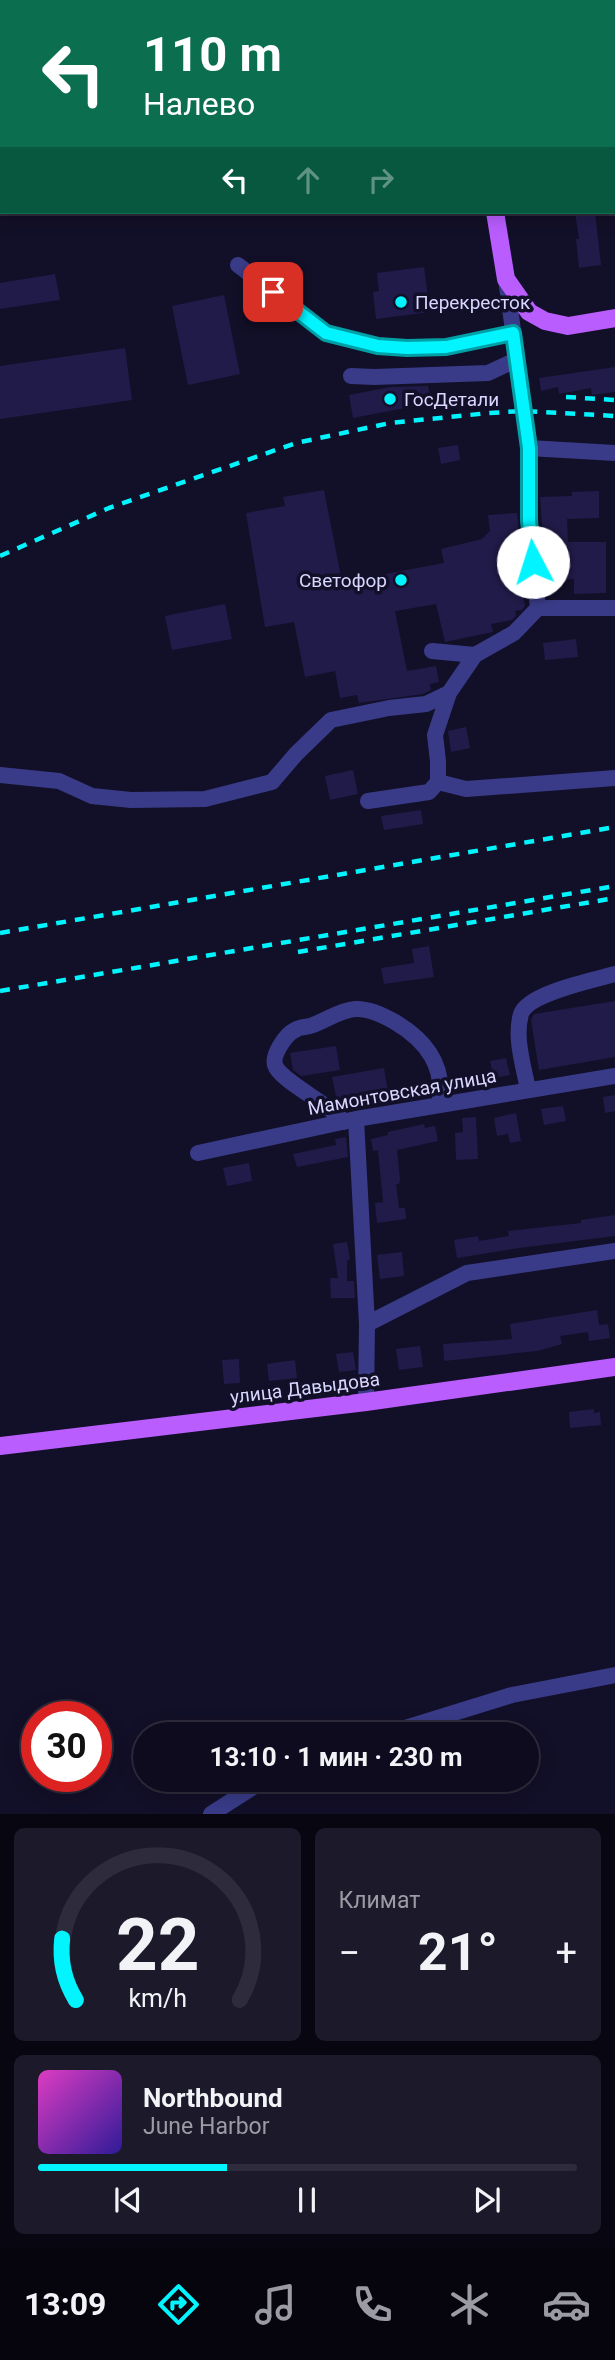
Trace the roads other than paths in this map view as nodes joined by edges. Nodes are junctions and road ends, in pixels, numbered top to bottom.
1 (495, 214) edge
2 (238, 265) dead end
3 (506, 279) junction
4 (615, 318) edge
5 (513, 333) junction
6 (378, 346) junction
7 (446, 347) junction
8 (516, 360) junction
9 (445, 374) junction
10 (351, 376) dead end
11 (374, 377) junction
12 (529, 448) junction
13 (615, 453) edge
14 (538, 608) junction
15 (615, 608) edge
16 (432, 651) dead end
17 (475, 655) junction
18 (449, 693) junction
19 (0, 775) edge
20 (615, 778) edge
21 (438, 782) junction
22 (369, 801) dead end
23 (615, 974) edge
24 (615, 1076) edge
25 (528, 1090) junction
26 (439, 1105) junction
27 (350, 1121) junction
28 (198, 1153) dead end
29 (615, 1251) edge
30 (367, 1324) junction
31 (615, 1367) edge
32 (366, 1402) junction
33 (0, 1446) edge
34 (615, 1675) edge
35 (425, 1722) edge
36 (245, 1792) edge
37 (211, 1814) edge

1 - 3 main road
2 - 6 street
3 - 4 main road
3 - 5 street
5 - 7 street
5 - 8 street
6 - 7 street
6 - 11 street
7 - 9 street
8 - 9 street
8 - 12 street
9 - 11 street
10 - 11 street
12 - 13 street
12 - 14 street
14 - 15 street
14 - 17 street
16 - 17 street
17 - 18 street
18 - 19 street
18 - 21 street
20 - 21 street
21 - 22 street
23 - 25 street
24 - 25 street, Мамонтовская улица
25 - 26 street, Мамонтовская улица
26 - 27 street, Мамонтовская улица
26 - 27 street
27 - 28 street, Мамонтовская улица
27 - 30 street
29 - 30 street
30 - 32 street
31 - 32 main road, улица Давыдова
32 - 33 main road, улица Давыдова
34 - 35 street
36 - 37 street

